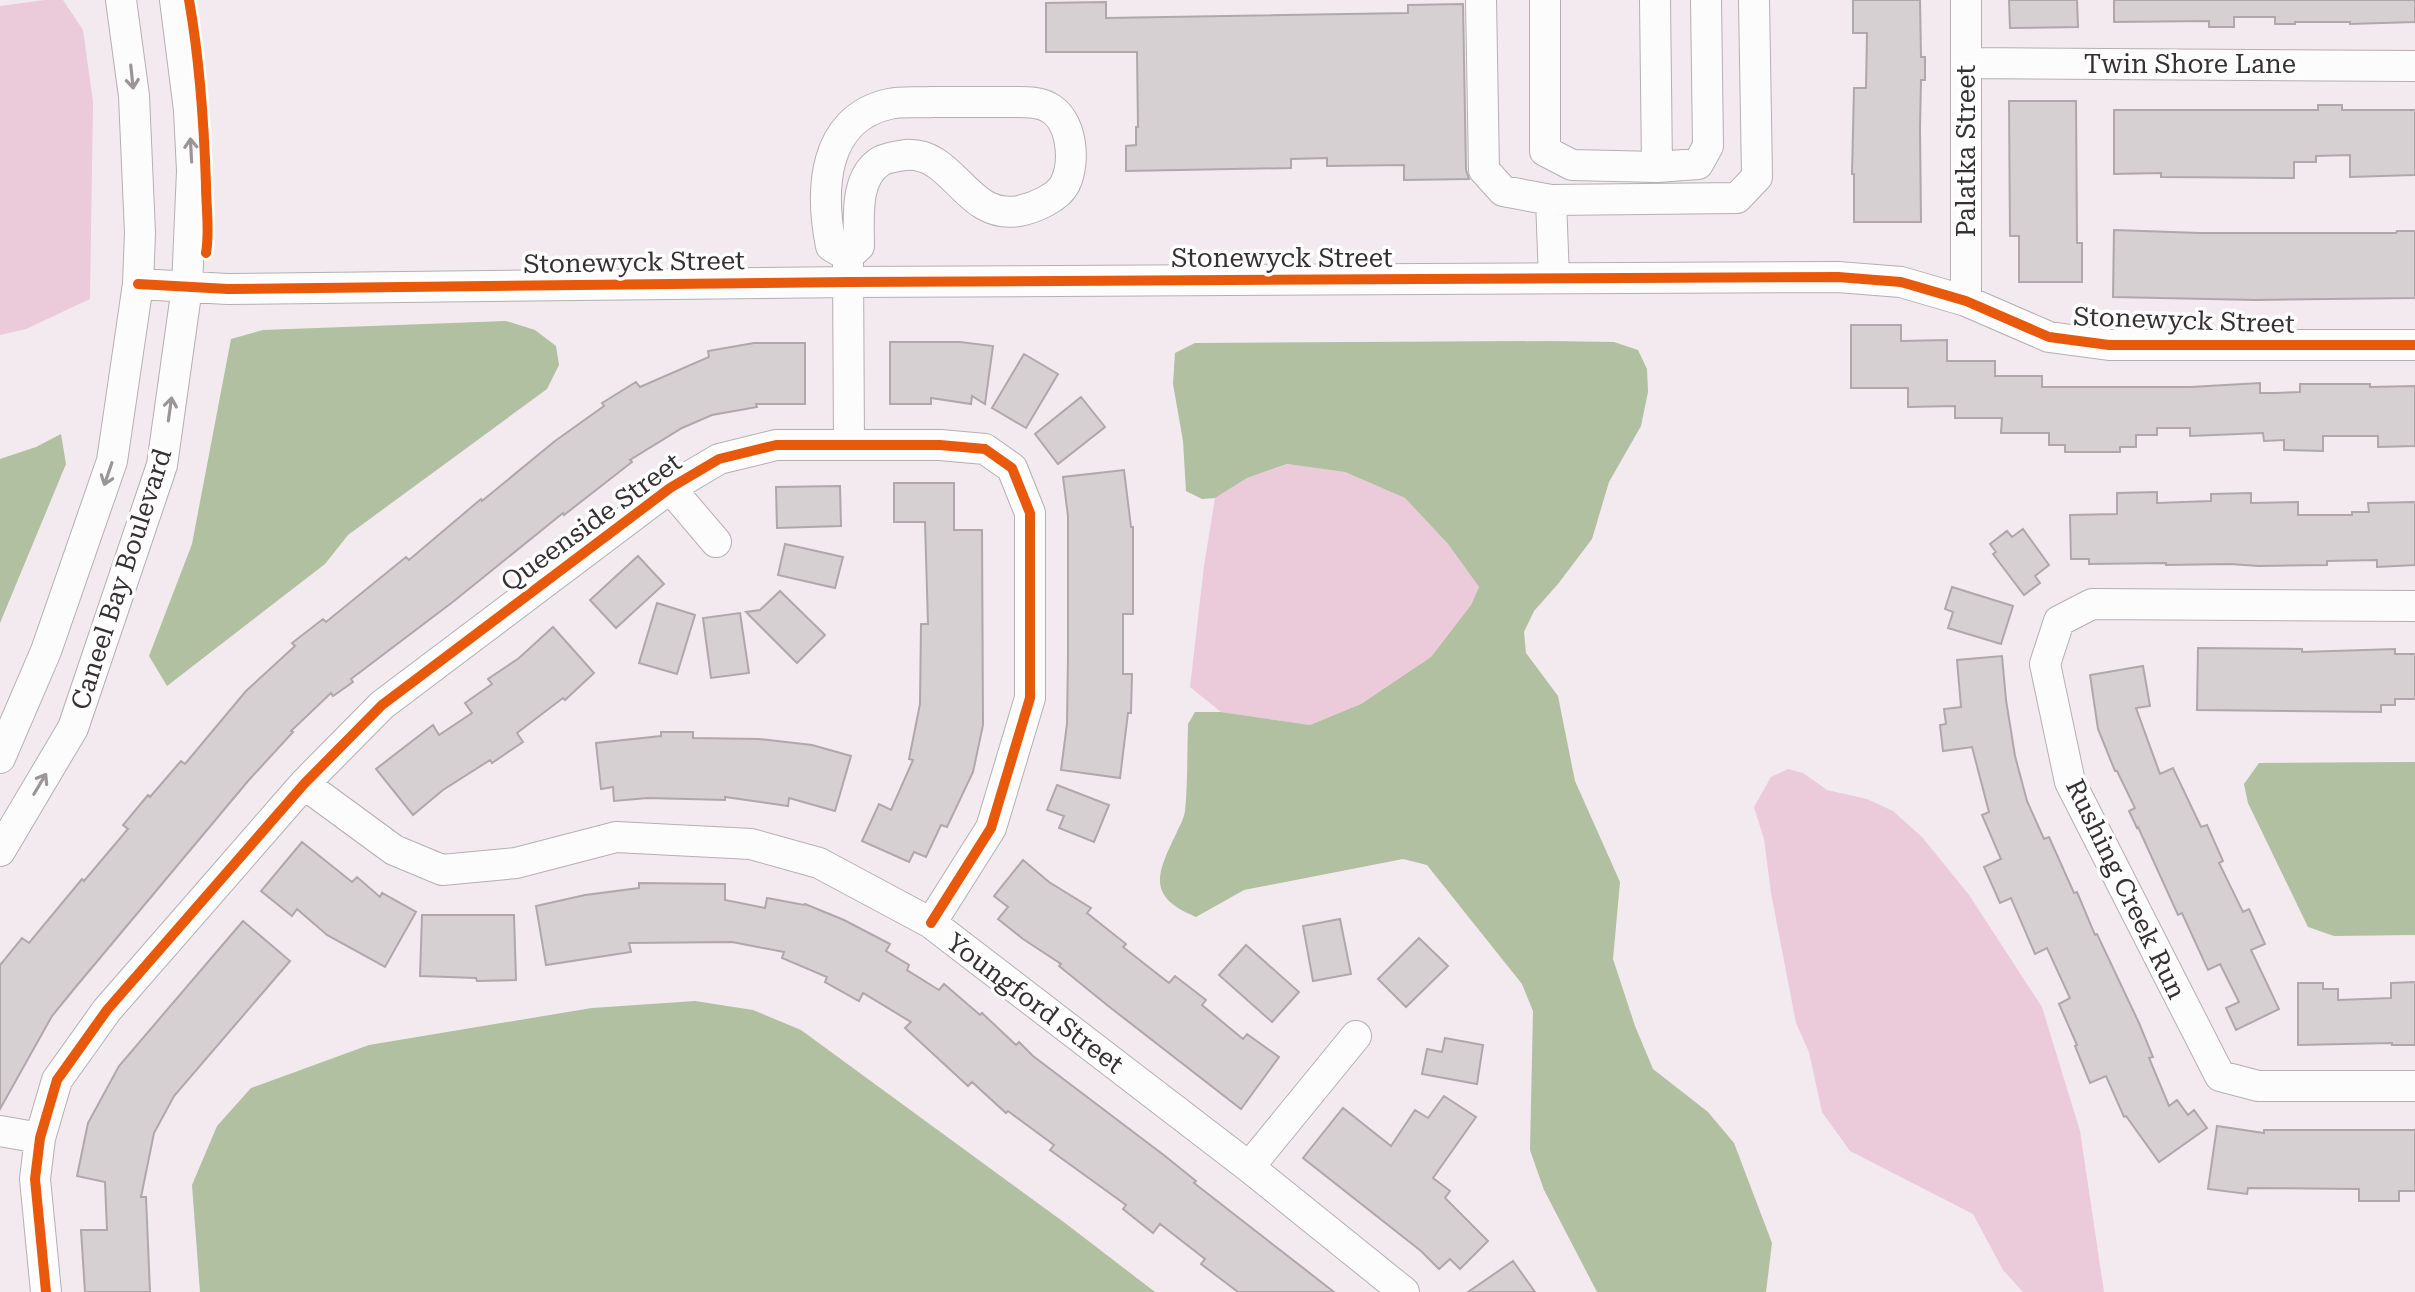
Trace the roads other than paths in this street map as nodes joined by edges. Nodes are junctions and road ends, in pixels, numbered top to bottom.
1 (121, 0) edge
2 (175, 0) edge
3 (1481, 0) edge
4 (1545, 0) edge
5 (1655, 0) edge
6 (1706, 0) edge
7 (1754, 0) edge
8 (1966, 0) edge
9 (1966, 63) junction
10 (2415, 66) edge
11 (1657, 167) junction
12 (1551, 200) junction
13 (849, 269) junction
14 (1554, 278) junction
15 (138, 284) junction
16 (187, 287) junction
17 (1966, 301) junction
18 (2415, 345) edge
19 (849, 445) junction
20 (670, 488) junction
21 (716, 542) dead end
22 (2415, 606) edge
23 (0, 758) edge
24 (304, 784) junction
25 (0, 851) edge
26 (931, 923) junction
27 (1356, 1036) dead end
28 (2415, 1086) edge
29 (0, 1131) edge
30 (40, 1138) junction
31 (1249, 1167) junction
32 (46, 1292) edge
33 (1404, 1292) edge

1 -> 15 street, Caneel Bay Boulevard
16 -> 2 street, Caneel Bay Boulevard
3 - 12 street
4 - 11 street
5 - 11 street
6 - 11 street
7 - 12 street
8 - 9 street, Palatka Street
9 - 10 street, Twin Shore Lane
9 - 17 street, Palatka Street
12 - 14 street
13 - 13 street
13 - 14 street, Stonewyck Street
13 - 16 street, Stonewyck Street
13 - 19 street
14 - 17 street, Stonewyck Street
15 - 16 street, Stonewyck Street
15 -> 23 street, Caneel Bay Boulevard
25 -> 16 street, Caneel Bay Boulevard
17 - 18 street, Stonewyck Street
19 - 20 street, Queenside Street
19 - 26 street, Queenside Street
20 - 21 street
20 - 24 street, Queenside Street
22 - 28 street, Rushing Creek Run
24 - 26 street, Youngford Street
24 - 30 street, Queenside Street
26 - 31 street, Youngford Street
27 - 31 street
29 - 30 street
30 - 32 street, Queenside Street
31 - 33 street, Youngford Street

